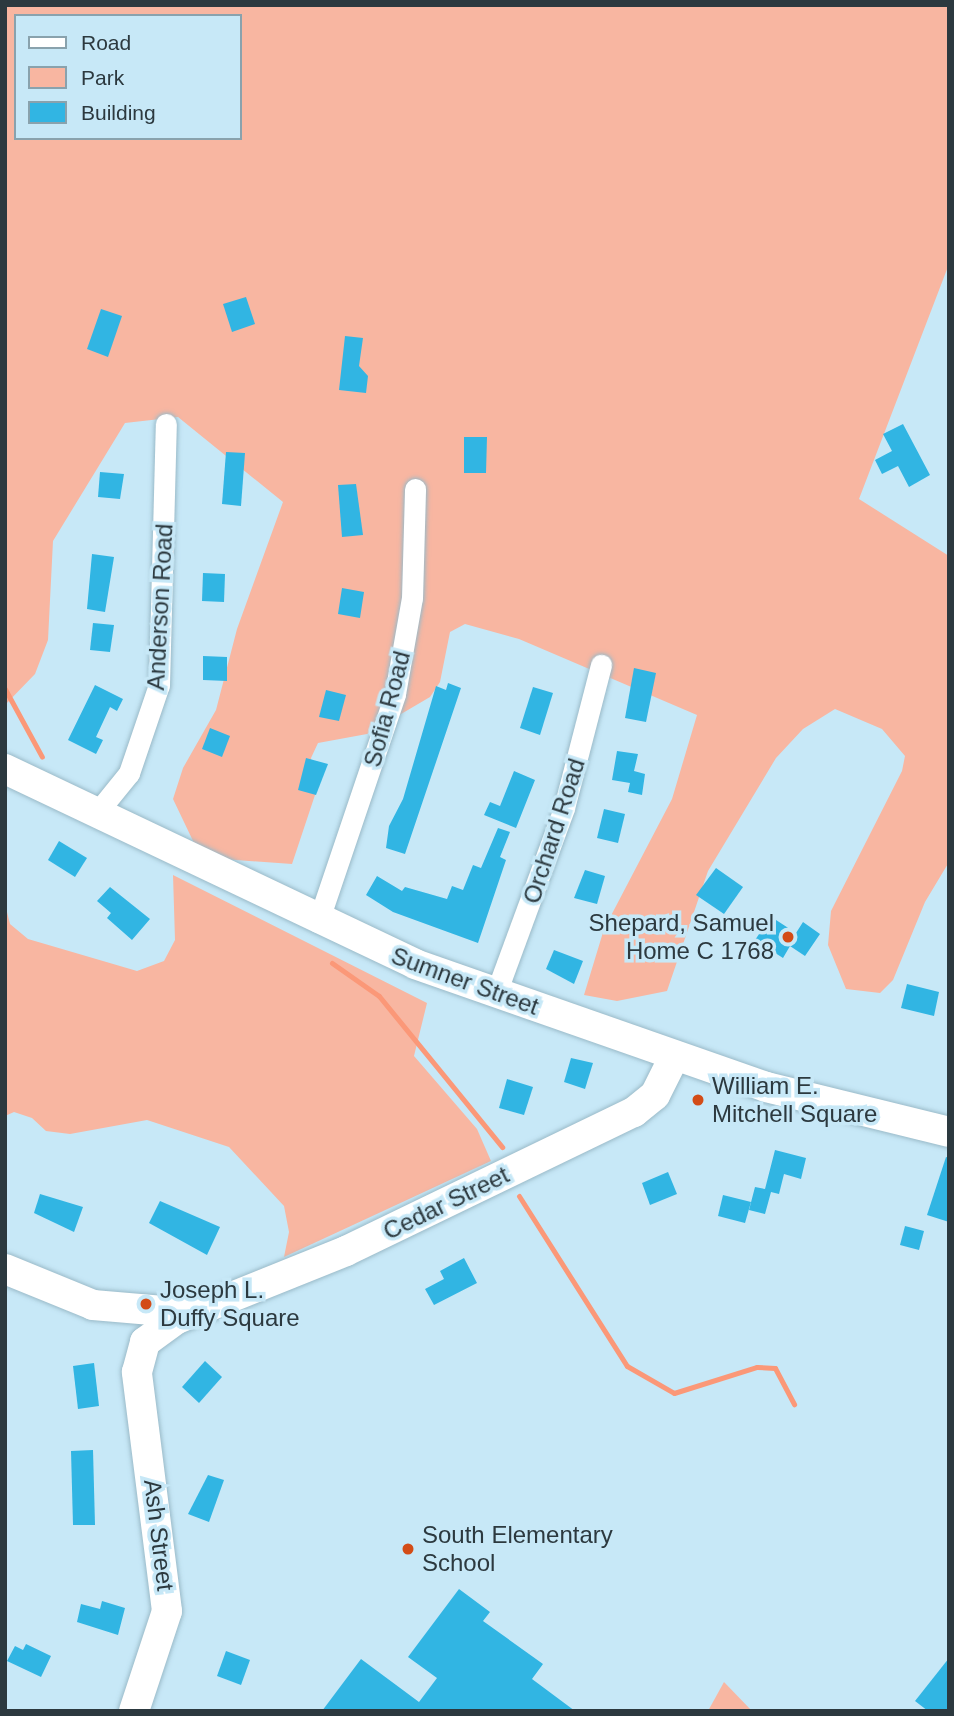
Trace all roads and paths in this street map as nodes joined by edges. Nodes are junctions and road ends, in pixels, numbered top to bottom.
1 (166, 424) dead end
2 (415, 489) dead end
3 (601, 665) dead end
4 (5, 769) edge
5 (95, 815) junction
6 (318, 922) junction
7 (496, 993) junction
8 (674, 1057) junction
9 (949, 1132) edge
10 (5, 1269) edge
11 (93, 1304) junction
12 (190, 1313) junction
13 (137, 1354) junction
14 (134, 1711) edge

1 - 5 street, Anderson Road
2 - 6 street, Sofia Road
3 - 7 street, Orchard Road
4 - 5 street, Sumner Street
5 - 6 street, Sumner Street
6 - 7 street, Sumner Street
7 - 8 street, Sumner Street
8 - 9 street, Sumner Street
8 - 12 street, Cedar Street
10 - 11 street, Cedar Street
11 - 12 street, Cedar Street
11 - 13 street, Cedar Street
12 - 13 street, Cedar Street
13 - 14 street, Ash Street

